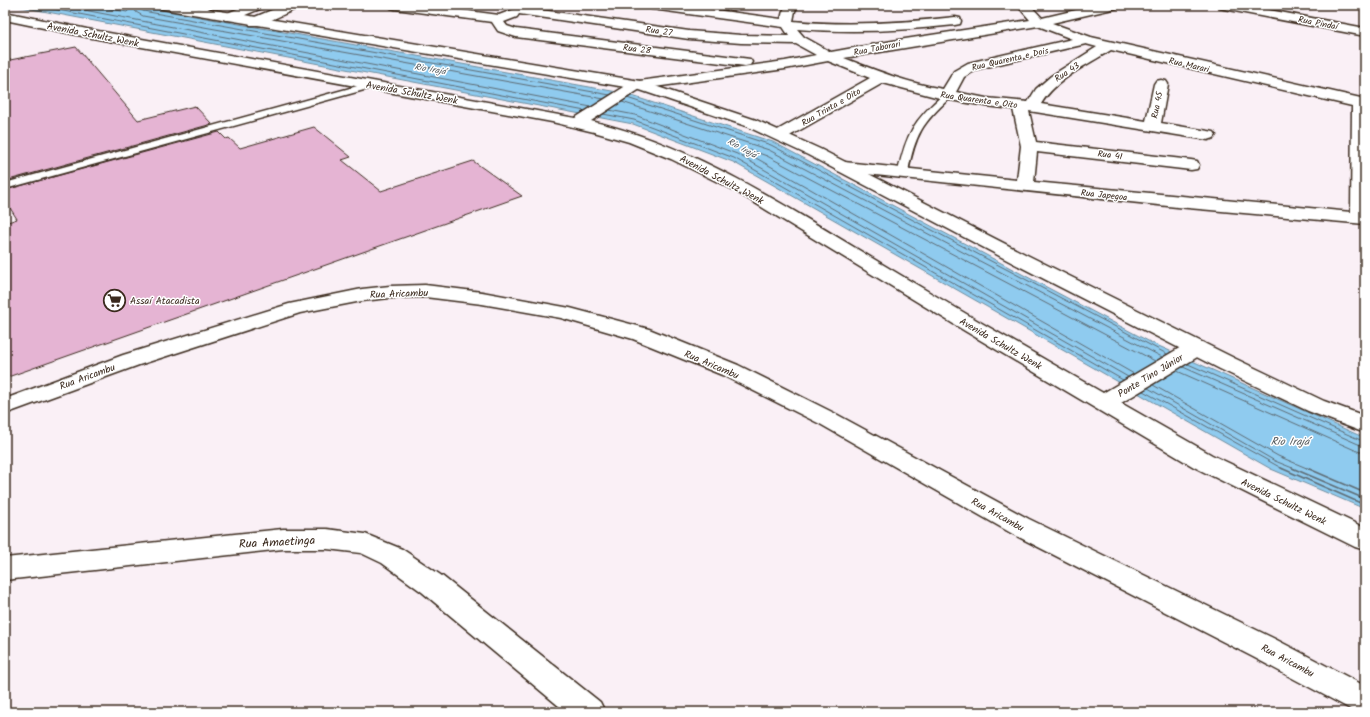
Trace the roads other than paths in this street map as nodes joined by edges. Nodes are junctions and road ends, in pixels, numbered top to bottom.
1 (163, 5) edge
2 (258, 5) edge
3 (294, 5) edge
4 (395, 5) edge
5 (532, 5) edge
6 (652, 5) edge
7 (793, 5) edge
8 (1113, 5) edge
9 (1224, 5) edge
10 (204, 8) edge
11 (520, 11) junction
12 (1031, 13) edge
13 (1004, 15) dead end
14 (5, 16) edge
15 (229, 17) junction
16 (500, 19) junction
17 (969, 19) dead end
18 (255, 22) junction
19 (786, 23) junction
20 (1365, 32) edge
21 (799, 40) junction
22 (1086, 40) junction
23 (1108, 46) junction
24 (830, 57) junction
25 (784, 65) junction
26 (881, 78) junction
27 (1161, 84) dead end
28 (372, 85) junction
29 (634, 87) junction
30 (947, 96) junction
31 (1362, 104) edge
32 (1026, 106) junction
33 (584, 120) junction
34 (1153, 126) junction
35 (780, 135) junction
36 (1208, 135) dead end
37 (1029, 146) junction
38 (1191, 165) dead end
39 (844, 167) junction
40 (903, 172) junction
41 (5, 186) edge
42 (1025, 186) junction
43 (1362, 218) edge
44 (1196, 348) junction
45 (1104, 403) junction
46 (5, 406) edge
47 (1365, 424) edge
48 (1365, 540) edge
49 (5, 569) edge
50 (1365, 701) edge
51 (589, 712) edge

1 - 10 street
2 - 15 street
3 - 18 street
4 - 16 street
5 - 11 street
6 - 19 street
7 - 19 street
8 - 12 street, Rua Taborari
9 - 20 street, Rua Pindaí
10 - 15 street
11 - 16 street
11 - 21 street, Rua 27
12 - 13 street
12 - 22 street, Rua Marari
12 - 24 street, Rua Taborari
14 - 28 street, Avenida Schultz Wenk
15 - 18 street
16 - 25 street, Rua 28
17 - 19 street
18 - 29 street
19 - 21 street, Rua Quarenta e Oito
21 - 24 street, Rua Quarenta e Oito
22 - 23 street, Rua Marari
22 - 30 street, Rua Quarenta e Dois
23 - 31 street, Rua Marari
23 - 32 street, Rua 43
24 - 25 street, Rua Taborari
24 - 26 street, Rua Quarenta e Oito
25 - 29 street, Rua Taborari
26 - 30 street, Rua Quarenta e Oito
26 - 35 street, Rua Trinta e Oito
27 - 34 street, Rua 45
28 - 33 street, Avenida Schultz Wenk
28 - 41 lane
29 - 33 street
29 - 35 street
30 - 32 street, Rua Quarenta e Oito
30 - 40 lane
31 - 43 street
32 - 34 street, Rua Quarenta e Oito
32 - 37 street
33 - 45 street, Avenida Schultz Wenk
34 - 36 street, Rua Quarenta e Oito
35 - 39 street
37 - 38 street, Rua 41
37 - 42 street
39 - 40 street, Rua Japegoa
39 - 44 street
40 - 42 street, Rua Japegoa
42 - 43 street, Rua Japegoa
44 - 45 street, Ponte Tino Júnior
44 - 47 street
45 - 48 street, Avenida Schultz Wenk
46 - 50 street, Rua Aricambu
49 - 51 street, Rua Amaetinga

